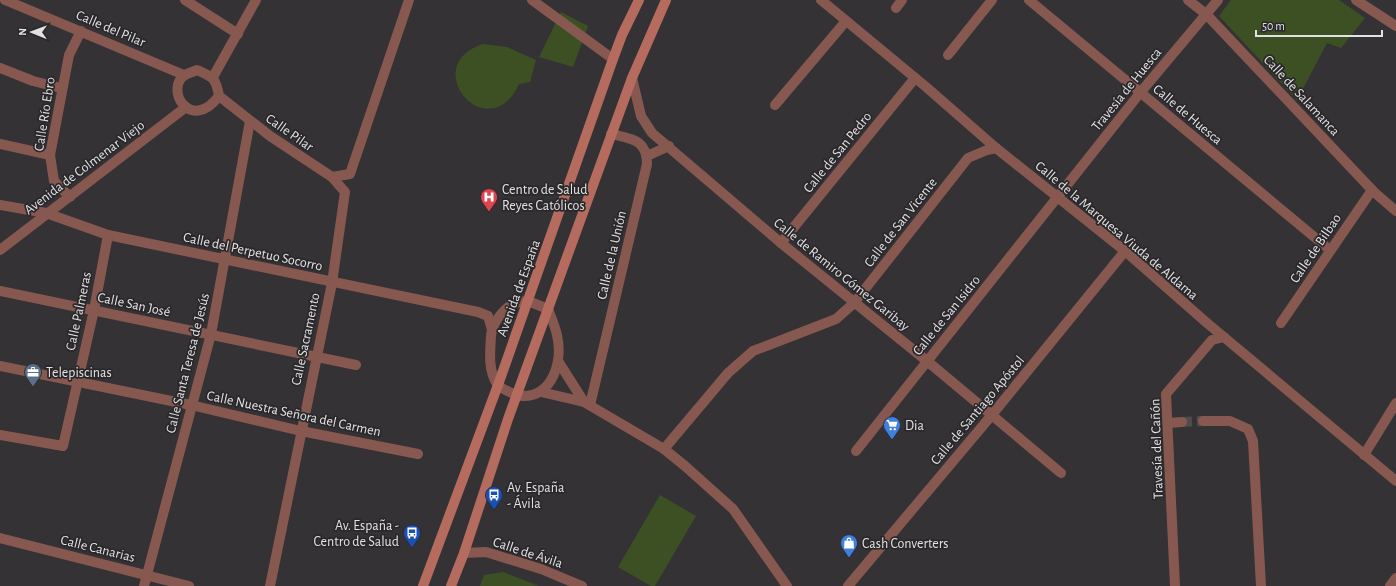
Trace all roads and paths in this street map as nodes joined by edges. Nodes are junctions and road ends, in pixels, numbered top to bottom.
1 (5, 0) edge
2 (185, 0) edge
3 (256, 0) edge
4 (409, 0) edge
5 (532, 0) edge
6 (634, 0) edge
7 (639, 0) edge
8 (820, 0) edge
9 (992, 0) edge
10 (1029, 0) edge
11 (1188, 0) edge
12 (1218, 0) edge
13 (1356, 0) edge
14 (667, 2) edge
15 (632, 13) junction
16 (1206, 14) junction
17 (846, 21) junction
18 (1396, 26) edge
19 (81, 31) junction
20 (238, 34) junction
21 (948, 55) dead end
22 (613, 59) junction
23 (0, 68) edge
24 (184, 75) junction
25 (213, 77) junction
26 (632, 78) junction
27 (915, 78) junction
28 (61, 88) junction
29 (1140, 93) junction
30 (219, 96) junction
31 (775, 105) dead end
32 (186, 108) junction
33 (250, 121) junction
34 (611, 134) junction
35 (0, 144) edge
36 (669, 146) junction
37 (996, 148) junction
38 (50, 155) junction
39 (647, 156) junction
40 (332, 177) junction
41 (1372, 190) junction
42 (345, 192) joint
43 (70, 197) junction
44 (1058, 198) junction
45 (0, 205) edge
46 (1396, 211) edge
47 (46, 214) junction
48 (108, 235) junction
49 (781, 243) junction
50 (0, 250) edge
51 (1330, 250) junction
52 (1125, 251) junction
53 (224, 259) junction
54 (332, 283) junction
55 (0, 290) edge
56 (528, 301) junction
57 (854, 303) junction
58 (548, 308) junction
59 (94, 310) junction
60 (1281, 323) dead end
61 (492, 330) junction
62 (211, 334) junction
63 (1224, 337) junction
64 (316, 356) junction
65 (558, 361) junction
66 (927, 361) junction
67 (356, 365) dead end
68 (0, 366) edge
69 (77, 383) junction
70 (498, 385) junction
71 (541, 392) junction
72 (517, 395) junction
73 (1396, 403) edge
74 (587, 404) junction
75 (191, 405) junction
76 (991, 416) junction
77 (1203, 420) tunnel mouth
78 (1182, 422) tunnel mouth
79 (1168, 423) junction
80 (301, 431) junction
81 (0, 435) edge
82 (664, 449) junction
83 (856, 451) dead end
84 (418, 454) dead end
85 (1364, 455) junction
86 (1061, 474) dead end
87 (1396, 481) edge
88 (0, 538) edge
89 (464, 553) junction
90 (147, 575) junction
91 (1396, 578) edge
92 (144, 586) edge
93 (189, 586) edge
94 (270, 586) edge
95 (423, 586) edge
96 (451, 586) edge
97 (582, 586) edge
98 (787, 586) edge
99 (848, 586) edge
100 (1176, 586) edge
101 (1261, 586) edge
102 (1390, 586) edge

1 - 19 street, Calle del Pilar
2 - 20 street
3 - 20 street
4 - 40 street
5 - 22 street
6 - 15 street
7 - 15 main road, Avenida de España
8 - 17 street, Calle de la Marquesa Viuda de Aldama
9 - 21 street
10 - 29 street, Calle de Huesca
11 - 16 street, Calle de Salamanca
12 - 16 street, Travesía de Huesca
13 - 18 street
14 - 26 main road
15 - 22 main road, Avenida de España
16 - 29 street, Travesía de Huesca
16 - 41 street, Calle de Salamanca
17 - 27 street, Calle de la Marquesa Viuda de Aldama
17 - 31 street
19 - 24 street, Calle del Pilar
19 - 28 street, Calle Río Ebro
20 - 25 street
22 - 56 main road, Avenida de España
23 - 28 street
24 - 25 street
24 - 32 street
25 - 30 street
26 - 34 main road
26 - 36 street, Calle de Ramiro Gómez Garibay
27 - 37 street, Calle de la Marquesa Viuda de Aldama
27 - 49 street, Calle de San Pedro
28 - 38 street, Calle Río Ebro
29 - 44 street, Travesía de Huesca
29 - 51 street, Calle de Huesca
30 - 32 street
30 - 33 street, Calle Pilar
32 - 43 street, Avenida de Colmenar Viejo
33 - 40 street, Calle Pilar
33 - 53 street, Calle Santa Teresa de Jesús
34 - 39 street
34 - 58 main road
35 - 38 street
36 - 39 street
36 - 49 street, Calle de Ramiro Gómez Garibay
37 - 44 street, Calle de la Marquesa Viuda de Aldama
37 - 57 street, Calle de San Vicente
38 - 43 street, Calle Río Ebro
39 - 74 street, Calle de la Unión
40 - 42 street, Calle Pilar
41 - 46 street, Calle de Salamanca
41 - 51 street, Calle de Bilbao
42 - 54 street, Calle Sacramento
43 - 47 street, Avenida de Colmenar Viejo
44 - 52 street, Calle de la Marquesa Viuda de Aldama
44 - 66 street, Calle de San Isidro
45 - 47 street, Calle del Perpetuo Socorro
47 - 48 street, Calle del Perpetuo Socorro
47 - 50 street, Avenida de Colmenar Viejo
48 - 53 street, Calle del Perpetuo Socorro
48 - 59 street, Calle Palmeras
49 - 57 street, Calle de Ramiro Gómez Garibay
51 - 60 street, Calle de Bilbao
52 - 63 street, Calle de la Marquesa Viuda de Aldama
52 - 76 street, Calle de Santiago Apóstol
53 - 54 street, Calle del Perpetuo Socorro
53 - 62 street, Calle Santa Teresa de Jesús
54 - 61 street, Calle del Perpetuo Socorro
54 - 64 street, Calle Sacramento
55 - 59 street, Calle San José
56 - 58 street
56 - 61 street
56 - 70 main road, Avenida de España
57 - 66 street, Calle de Ramiro Gómez Garibay
57 - 82 street, Calle de San Vicente
58 - 65 street
58 - 72 main road
59 - 62 street, Calle San José
59 - 69 street, Calle Palmeras
61 - 70 street
62 - 64 street, Calle San José
62 - 75 street, Calle Santa Teresa de Jesús
63 - 79 street, Travesía del Cañón
63 - 85 street, Calle de la Marquesa Viuda de Aldama
64 - 67 street, Calle San José
64 - 80 street, Calle Sacramento
65 - 71 street
65 - 74 street
66 - 76 street, Calle de Ramiro Gómez Garibay
66 - 83 street, Calle de San Isidro
68 - 69 street, Calle Nuestra Señora del Carmen
69 - 75 street, Calle Nuestra Señora del Carmen
69 - 81 street, Calle Palmeras
70 - 72 street
70 - 95 main road, Avenida de España
71 - 72 street
71 - 74 street
72 - 89 main road
73 - 85 street
74 - 82 street
75 - 80 street, Calle Nuestra Señora del Carmen
75 - 90 street, Calle Santa Teresa de Jesús
76 - 86 street, Calle de Ramiro Gómez Garibay
76 - 99 street, Calle de Santiago Apóstol
77 - 101 street
78 - 79 street
79 - 100 street, Travesía del Cañón
80 - 84 street, Calle Nuestra Señora del Carmen
80 - 94 street, Calle Sacramento
82 - 98 street
85 - 87 street, Calle de la Marquesa Viuda de Aldama
88 - 90 street, Calle Canarias
89 - 96 main road
89 - 97 street, Calle de Ávila
90 - 92 street, Calle Santa Teresa de Jesús
90 - 93 street, Calle Canarias
91 - 102 street

